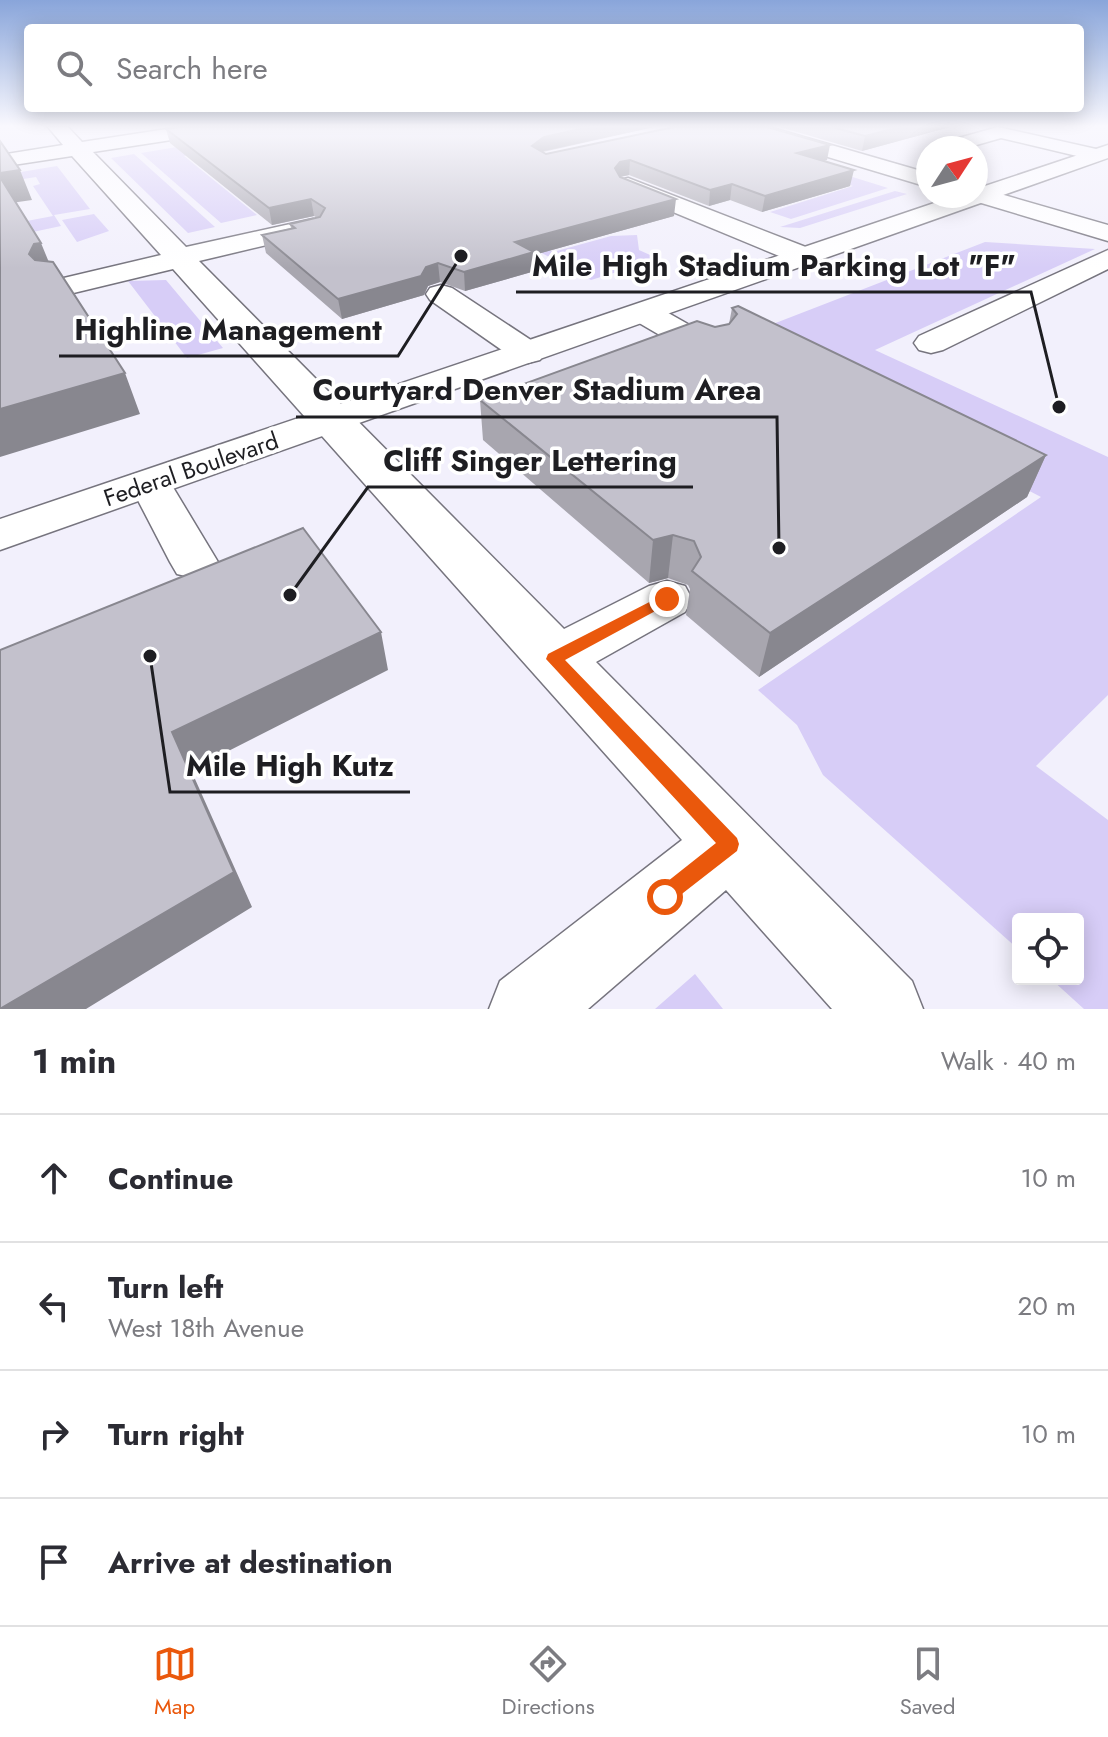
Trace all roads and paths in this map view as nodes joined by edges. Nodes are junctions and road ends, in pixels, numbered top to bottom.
1 (101, 174) edge
2 (1044, 174) edge
3 (628, 185) edge
4 (988, 192) edge
5 (988, 198) edge
6 (943, 208) edge
7 (313, 227) edge
8 (1108, 233) edge
9 (806, 257) junction
10 (180, 258) junction
11 (1108, 258) edge
12 (61, 287) edge
13 (441, 294) dead end
14 (645, 313) junction
15 (931, 343) dead end
16 (711, 351) edge
17 (528, 353) junction
18 (332, 421) junction
19 (150, 483) junction
20 (0, 535) edge
21 (194, 562) dead end
22 (667, 599) dead end
23 (554, 659) junction
24 (730, 844) junction
25 (528, 1009) edge
26 (884, 1009) edge

1 - 10 street
2 - 4 street, Federal Boulevard
3 - 9 street
5 - 8 street
6 - 9 street, Federal Boulevard
7 - 10 street
9 - 14 street, Federal Boulevard
10 - 12 street
10 - 18 street
11 - 15 street
13 - 17 street
14 - 16 street
14 - 17 street, Federal Boulevard
17 - 18 street, Federal Boulevard
18 - 19 street, Federal Boulevard
18 - 23 street
19 - 20 street, Federal Boulevard
19 - 21 street
22 - 23 street
23 - 24 street
24 - 25 street
24 - 26 street

